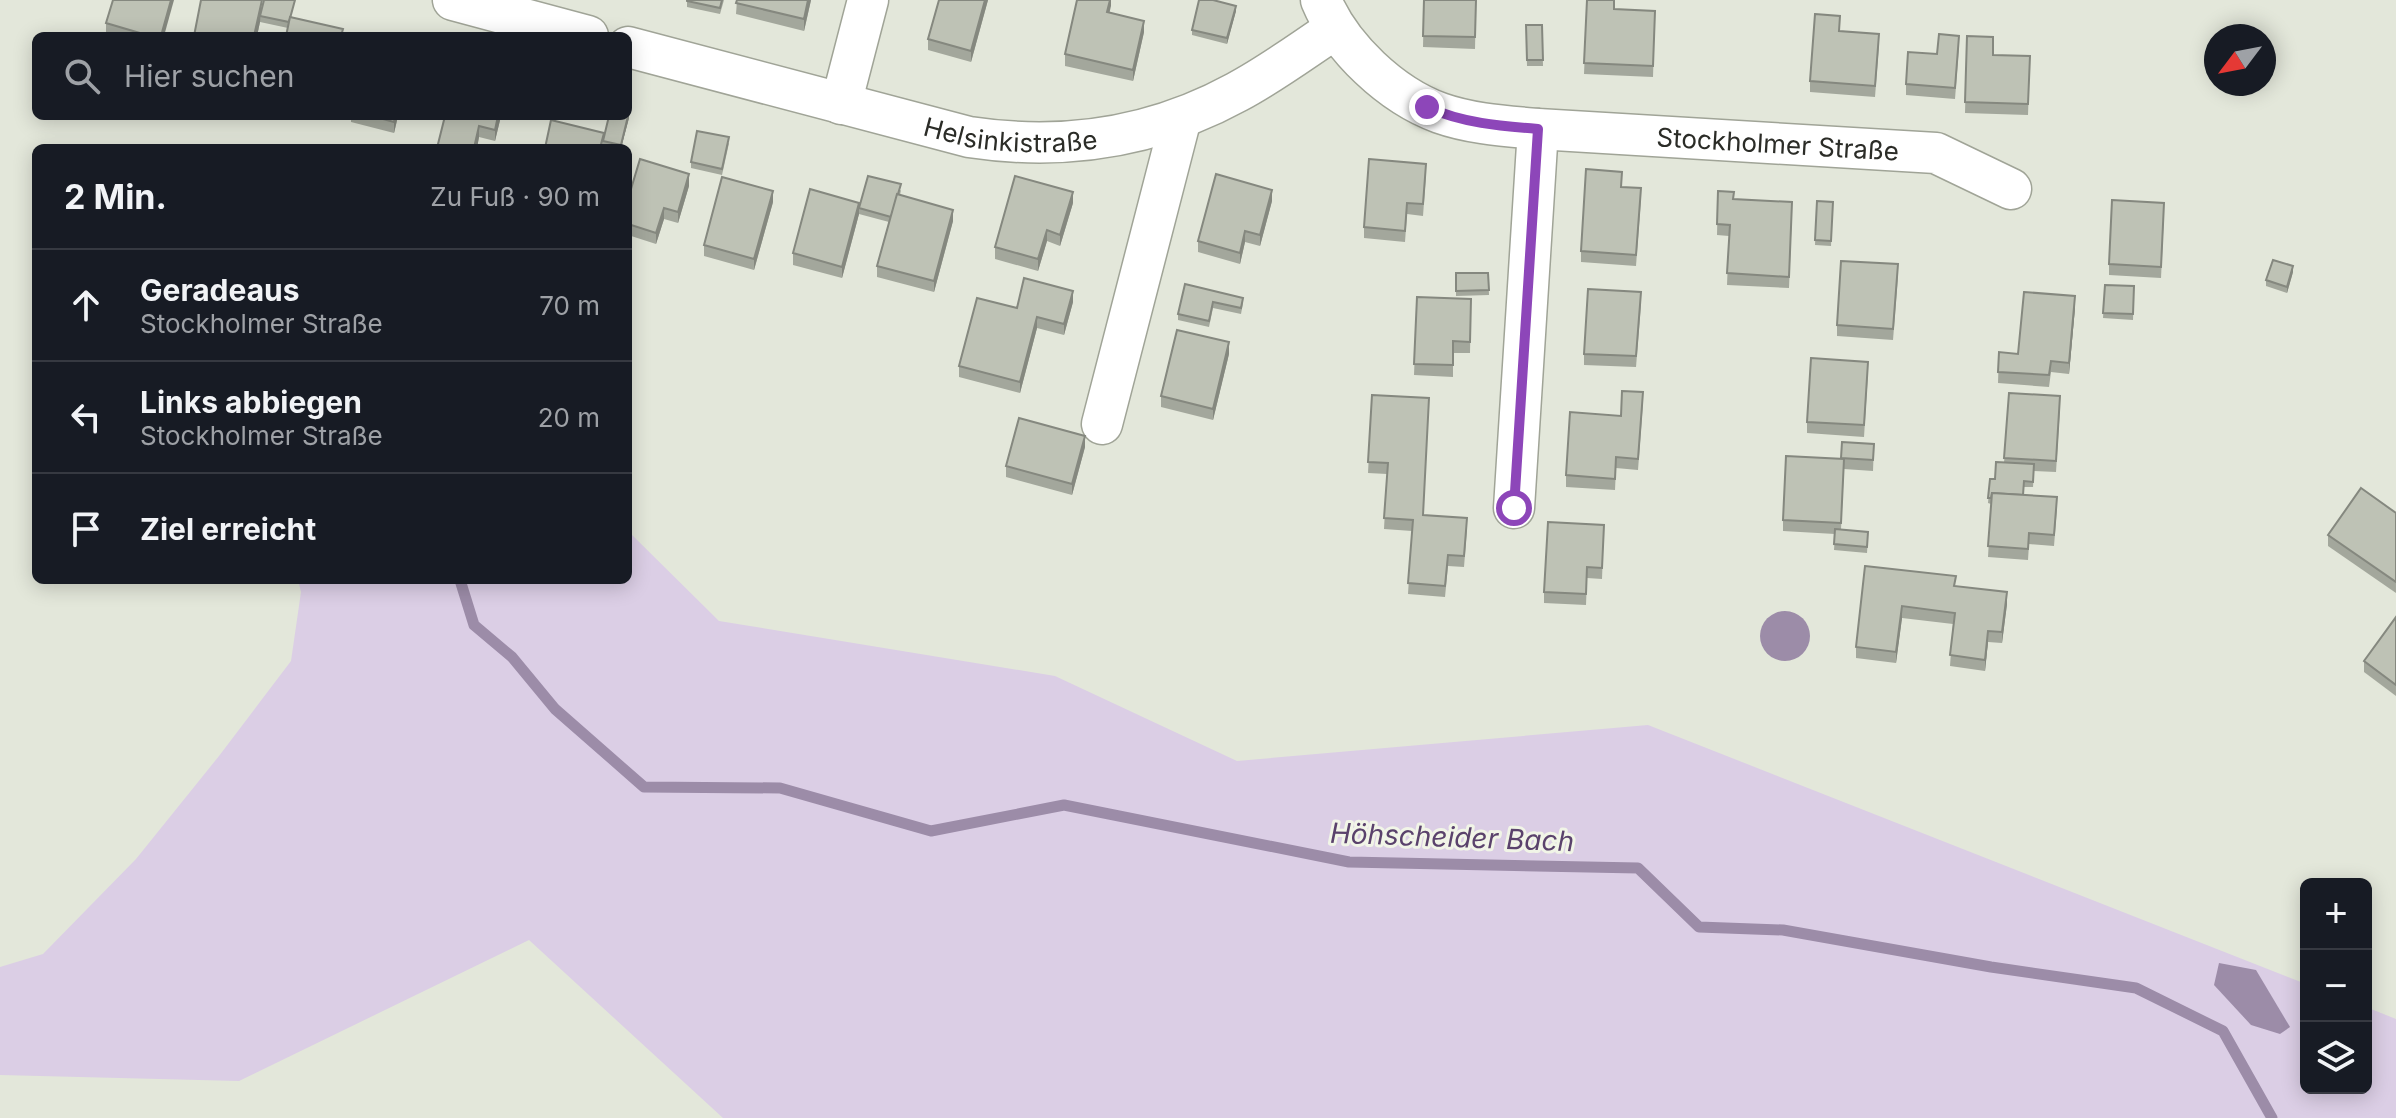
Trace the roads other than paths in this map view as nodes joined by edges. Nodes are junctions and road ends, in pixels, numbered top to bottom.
1 (453, 0) edge
2 (868, 0) edge
3 (1328, 15) edge
4 (573, 32) edge
5 (632, 48) edge
6 (841, 104) junction
7 (1181, 118) junction
8 (1538, 129) junction
9 (2011, 189) dead end
10 (1102, 424) dead end
11 (1514, 508) dead end

1 - 4 street
2 - 6 street
3 - 7 street, Helsinkistraße
3 - 8 street, Stockholmer Straße
5 - 6 street, Helsinkistraße
6 - 7 street, Helsinkistraße
7 - 10 street
8 - 9 street, Stockholmer Straße
8 - 11 street

